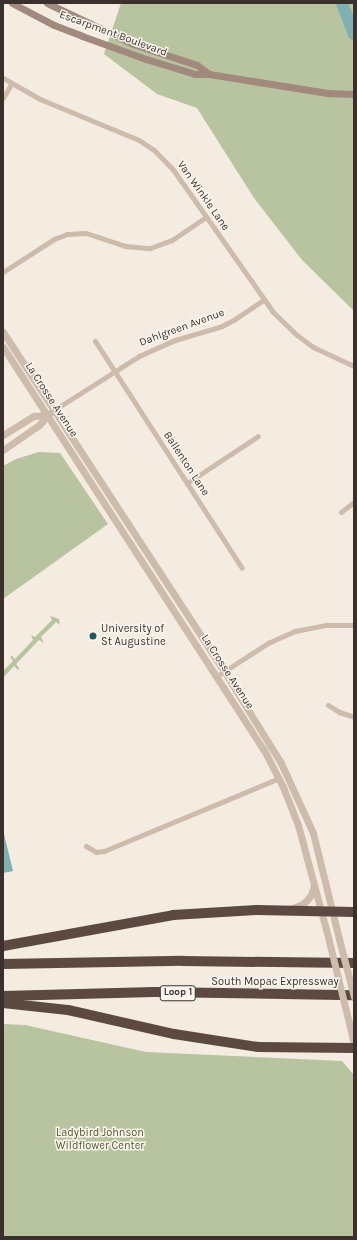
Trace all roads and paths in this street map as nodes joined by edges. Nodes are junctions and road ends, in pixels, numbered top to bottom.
1 (12, 3) edge
2 (47, 3) edge
3 (209, 74) junction
4 (3, 78) edge
5 (11, 84) junction
6 (354, 94) edge
7 (3, 98) edge
8 (206, 217) junction
9 (3, 272) edge
10 (263, 300) junction
11 (3, 332) edge
12 (95, 341) dead end
13 (3, 347) edge
14 (354, 366) edge
15 (114, 371) junction
16 (54, 410) junction
17 (47, 415) junction
18 (3, 435) edge
19 (258, 436) dead end
20 (3, 450) edge
21 (187, 483) junction
22 (354, 502) edge
23 (341, 512) dead end
24 (242, 568) dead end
25 (354, 625) edge
26 (224, 671) junction
27 (218, 676) junction
28 (328, 705) dead end
29 (354, 717) edge
30 (279, 778) junction
31 (86, 846) dead end
32 (314, 885) junction
33 (283, 911) junction
34 (321, 912) junction
35 (333, 912) junction
36 (354, 912) edge
37 (3, 946) edge
38 (354, 963) edge
39 (3, 964) edge
40 (3, 996) edge
41 (354, 996) edge
42 (3, 1003) edge
43 (354, 1044) edge
44 (354, 1048) edge

1 - 3 main road, Escarpment Boulevard
2 - 3 main road, Escarpment Boulevard
3 - 6 main road, Escarpment Boulevard
4 - 5 street, Van Winkle Lane
5 - 7 street
5 - 8 street, Van Winkle Lane
8 - 9 street
8 - 10 street, Van Winkle Lane
10 - 14 street, Van Winkle Lane
10 - 15 street, Dahlgreen Avenue
11 - 16 street, La Crosse Avenue
12 - 15 street, Ballenton Lane
13 - 17 street, La Crosse Avenue
15 - 16 street, Dahlgreen Avenue
15 - 21 street, Ballenton Lane
16 - 17 street, Dahlgreen Avenue
16 - 26 street, La Crosse Avenue
17 - 18 street, Dahlgreen Avenue
17 - 20 street, Dahlgreen Avenue
17 - 27 street, La Crosse Avenue
19 - 21 street
21 - 24 street, Ballenton Lane
22 - 23 street
25 - 26 street
26 - 27 street
26 - 35 street, La Crosse Avenue
27 - 30 street, La Crosse Avenue
28 - 29 street
30 - 31 street
30 - 32 street, La Crosse Avenue
32 - 33 street
32 - 34 street, La Crosse Avenue
33 - 34 highway
33 - 37 highway
34 - 35 highway
34 - 43 street, La Crosse Avenue, bridge
35 - 36 highway
35 - 41 street, La Crosse Avenue, bridge
38 - 39 highway, South Mopac Expressway
40 - 41 highway, South Mopac Expressway / Loop 1
42 - 44 highway

